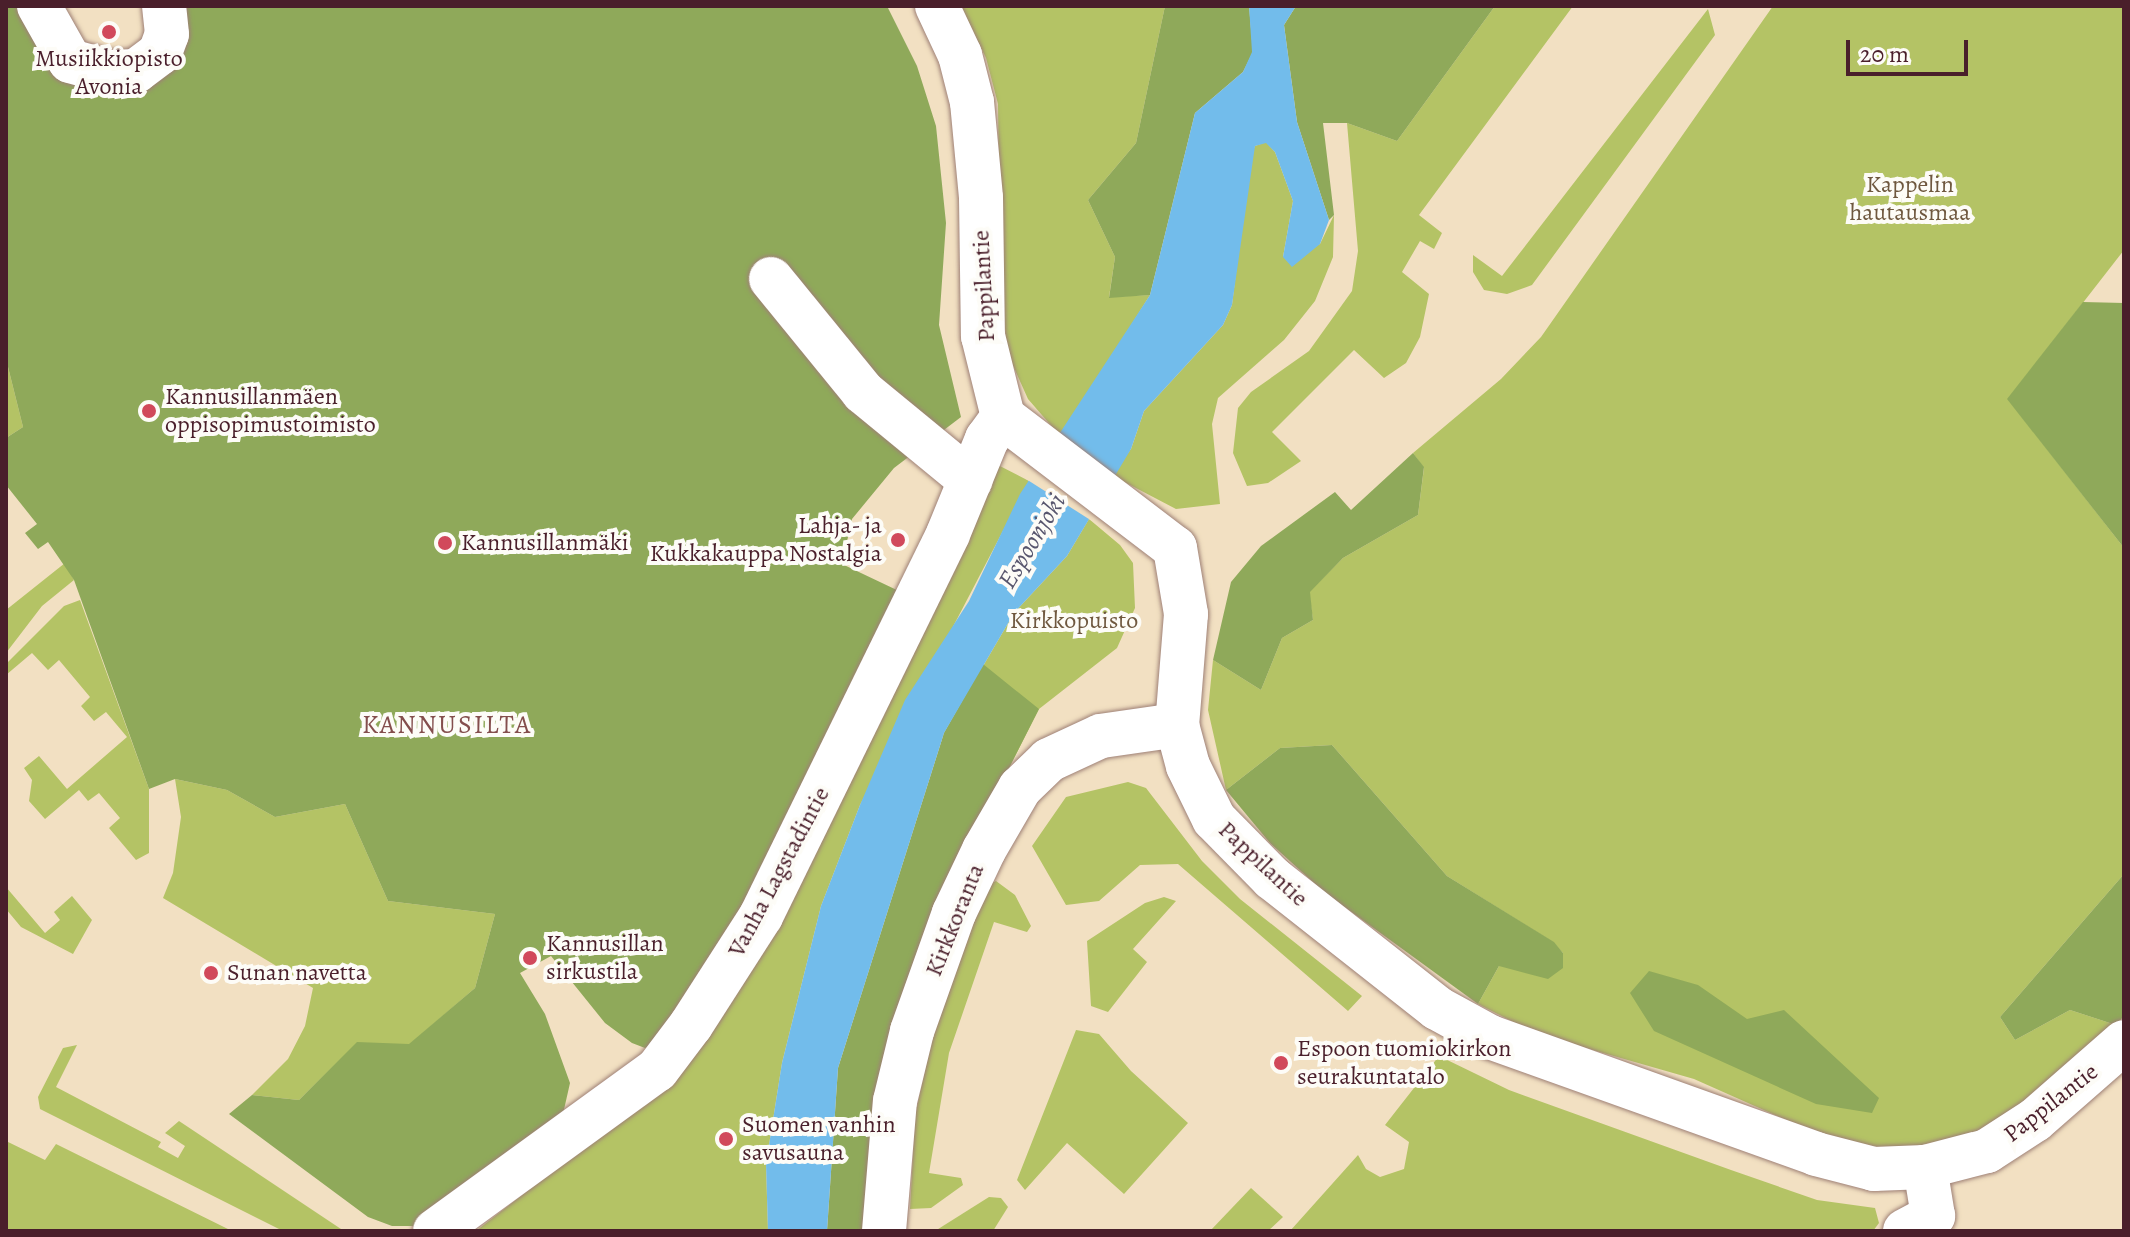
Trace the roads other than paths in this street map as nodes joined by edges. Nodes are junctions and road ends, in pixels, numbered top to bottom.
1 (39, 6) edge
2 (164, 6) edge
3 (937, 6) edge
4 (771, 279) dead end
5 (1013, 426) junction
6 (970, 480) junction
7 (1177, 725) junction
8 (2124, 1042) edge
9 (1925, 1167) junction
10 (1929, 1226) edge
11 (435, 1231) edge
12 (884, 1231) edge

1 - 2 street
3 - 5 street, Pappilantie
4 - 6 street
5 - 6 street, Vanha Lagstadintie
5 - 7 street, Pappilantie
6 - 11 street, Vanha Lagstadintie
7 - 9 street, Pappilantie
7 - 12 street, Kirkkoranta
8 - 9 street, Pappilantie
9 - 10 street

